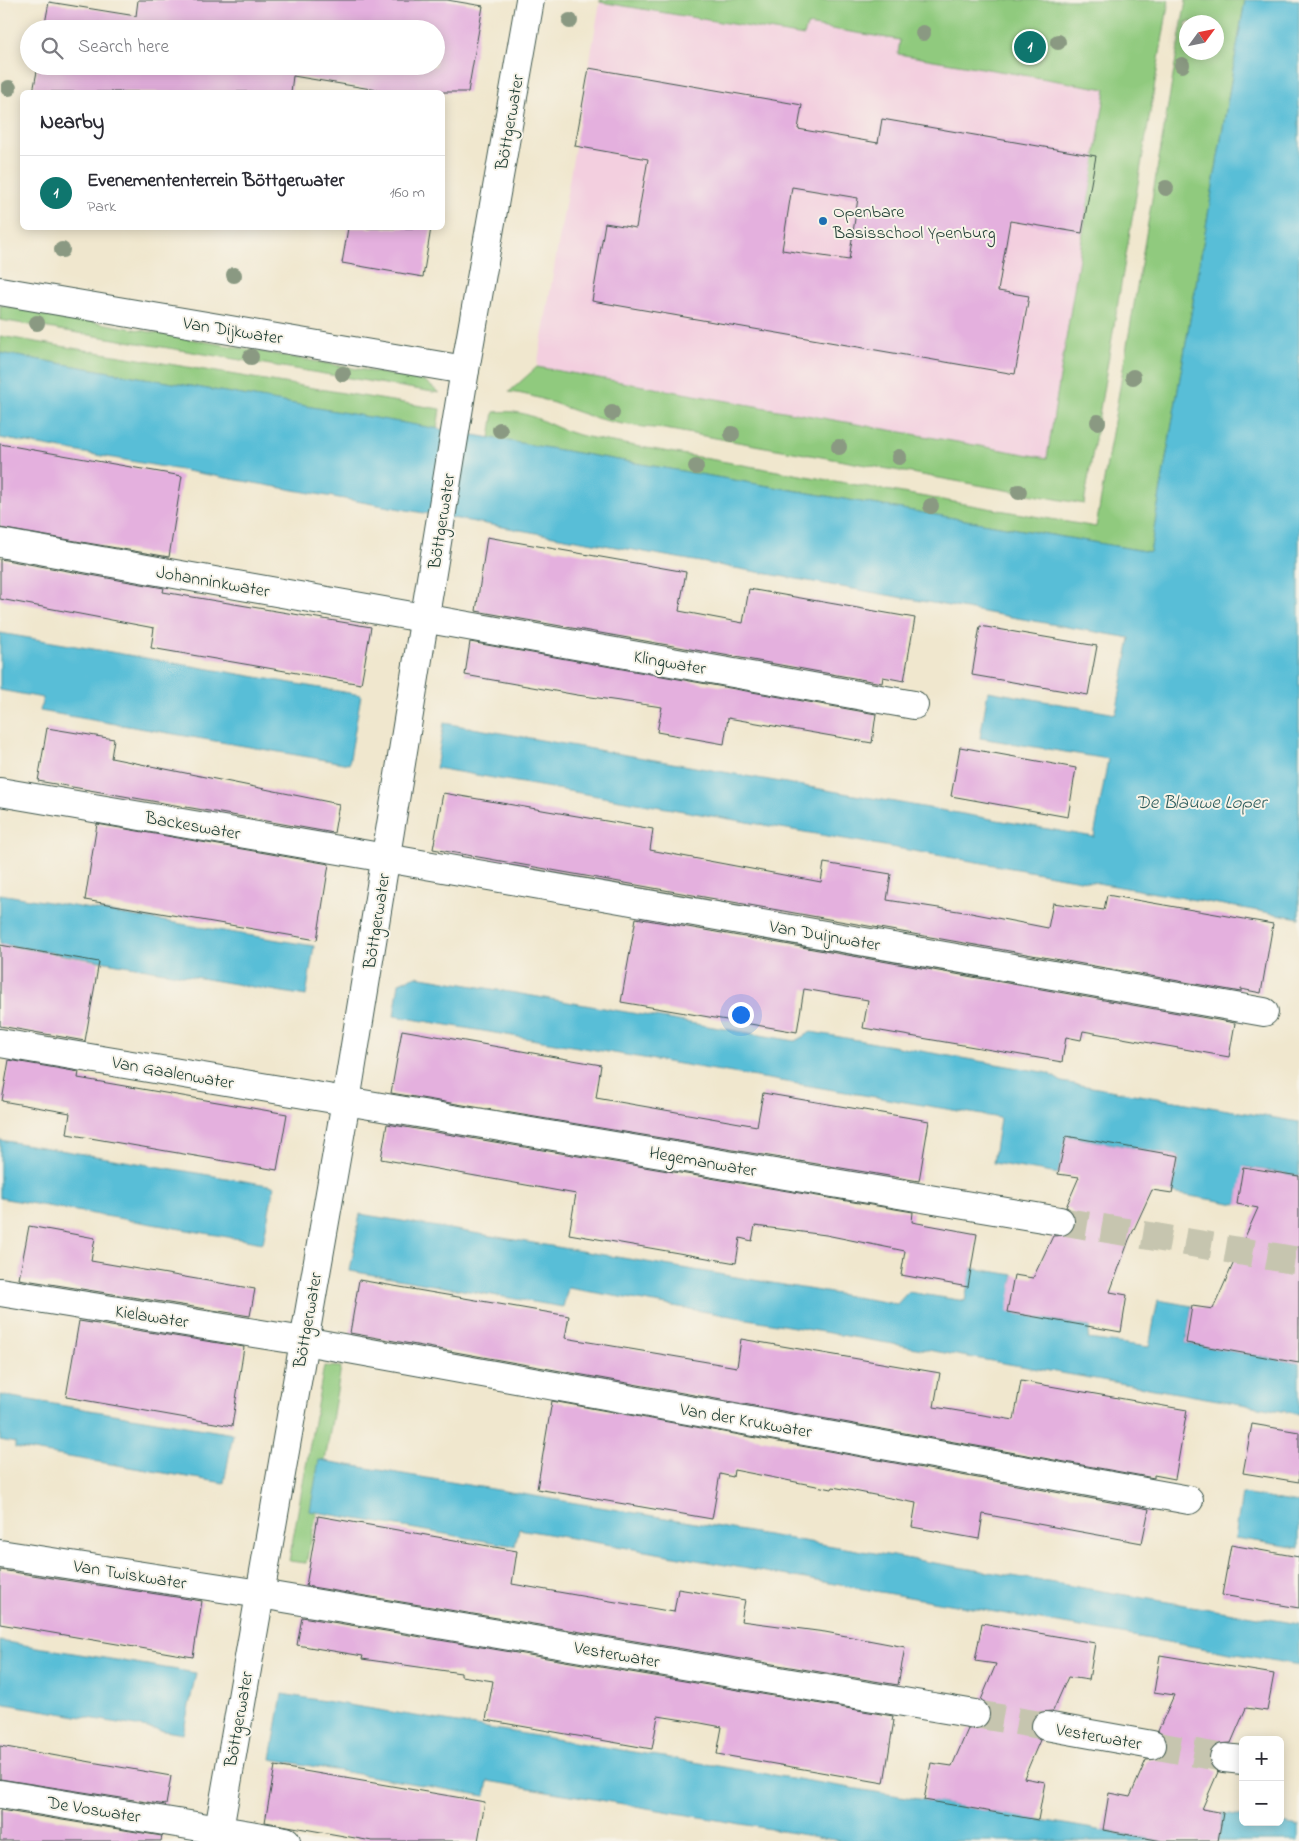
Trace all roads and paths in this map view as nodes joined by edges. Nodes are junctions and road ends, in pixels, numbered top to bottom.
1 (530, 0) edge
2 (0, 291) edge
3 (466, 370) junction
4 (0, 543) edge
5 (426, 618) junction
6 (914, 705) dead end
7 (0, 792) edge
8 (386, 858) junction
9 (1264, 1012) dead end
10 (0, 1043) edge
11 (346, 1101) junction
12 (1060, 1221) tunnel mouth
13 (0, 1292) edge
14 (304, 1341) junction
15 (1189, 1500) dead end
16 (0, 1554) edge
17 (260, 1594) junction
18 (974, 1714) tunnel mouth
19 (1046, 1726) tunnel mouth
20 (1152, 1745) tunnel mouth
21 (0, 1794) edge
22 (217, 1835) edge
23 (286, 1841) edge

1 - 3 street, Böttgerwater
2 - 3 street, Van Dijkwater
3 - 5 street, Böttgerwater
4 - 5 street, Johanninkwater
5 - 6 street, Klingwater
5 - 8 street, Böttgerwater
7 - 8 street, Backeswater
8 - 9 street, Van Duijnwater
8 - 11 street, Böttgerwater
10 - 11 street, Van Gaalenwater
11 - 12 street, Hegemanwater
11 - 14 street, Böttgerwater
13 - 14 street, Kielawater
14 - 15 street, Van der Krukwater
14 - 17 street, Böttgerwater
16 - 17 street, Van Twiskwater
17 - 18 street, Vesterwater
17 - 22 street, Böttgerwater
19 - 20 street, Vesterwater
21 - 22 street, De Voswater
22 - 23 street, De Voswater

